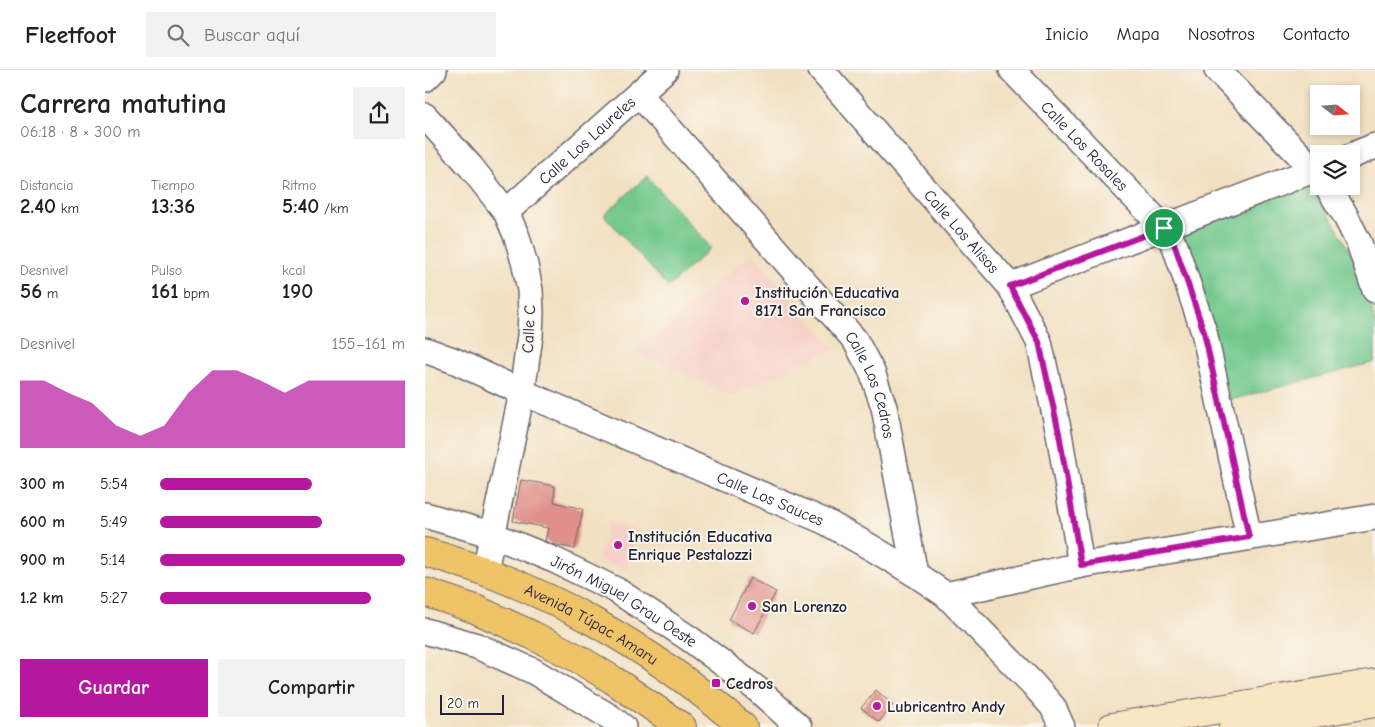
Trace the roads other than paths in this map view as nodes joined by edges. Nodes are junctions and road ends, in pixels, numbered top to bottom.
1 (434, 70) edge
2 (665, 70) edge
3 (821, 70) edge
4 (1012, 70) edge
5 (1217, 70) edge
6 (425, 79) edge
7 (639, 94) junction
8 (425, 116) edge
9 (1375, 146) edge
10 (1360, 152) edge
11 (1310, 165) edge
12 (1310, 178) edge
13 (1333, 195) edge
14 (506, 212) junction
15 (1164, 228) junction
16 (1010, 286) junction
17 (1375, 290) edge
18 (425, 350) edge
19 (522, 392) junction
20 (425, 514) edge
21 (1375, 517) edge
22 (493, 534) junction
23 (1249, 537) junction
24 (425, 552) edge
25 (1081, 565) junction
26 (485, 571) junction
27 (915, 574) junction
28 (425, 592) edge
29 (946, 595) junction
30 (425, 631) edge
31 (1375, 682) edge
32 (1375, 704) edge
33 (623, 727) edge
34 (682, 727) edge
35 (743, 727) edge
36 (799, 727) edge
37 (1062, 727) edge
38 (1112, 727) edge
39 (1233, 727) edge

1 - 6 street
2 - 7 street, Calle Los Laureles
3 - 16 street, Calle Los Alisos
4 - 15 street, Calle Los Rosales
5 - 11 street
7 - 14 street, Calle Los Laureles
7 - 27 street, Calle Los Cedros
8 - 14 street, Calle C
9 - 10 street
12 - 15 street
13 - 17 street
14 - 19 street, Calle C
15 - 16 street
15 - 23 street, Calle Los Rosales
16 - 25 street, Calle Los Alisos
18 - 19 street, Calle Los Sauces
19 - 22 street, Calle C
19 - 27 street, Calle Los Sauces
20 - 22 street, Jirón Miguel Grau Oeste
21 - 23 street
22 - 26 street, Calle C
22 - 36 street, Jirón Miguel Grau Oeste
23 - 25 street
24 - 26 highway, Avenida Túpac Amaru
25 - 29 street
26 - 35 highway, Avenida Túpac Amaru
27 - 29 street, Calle Los Sauces
28 - 34 highway
29 - 37 street, Calle Los Sauces
30 - 33 street
31 - 38 street
32 - 39 street

